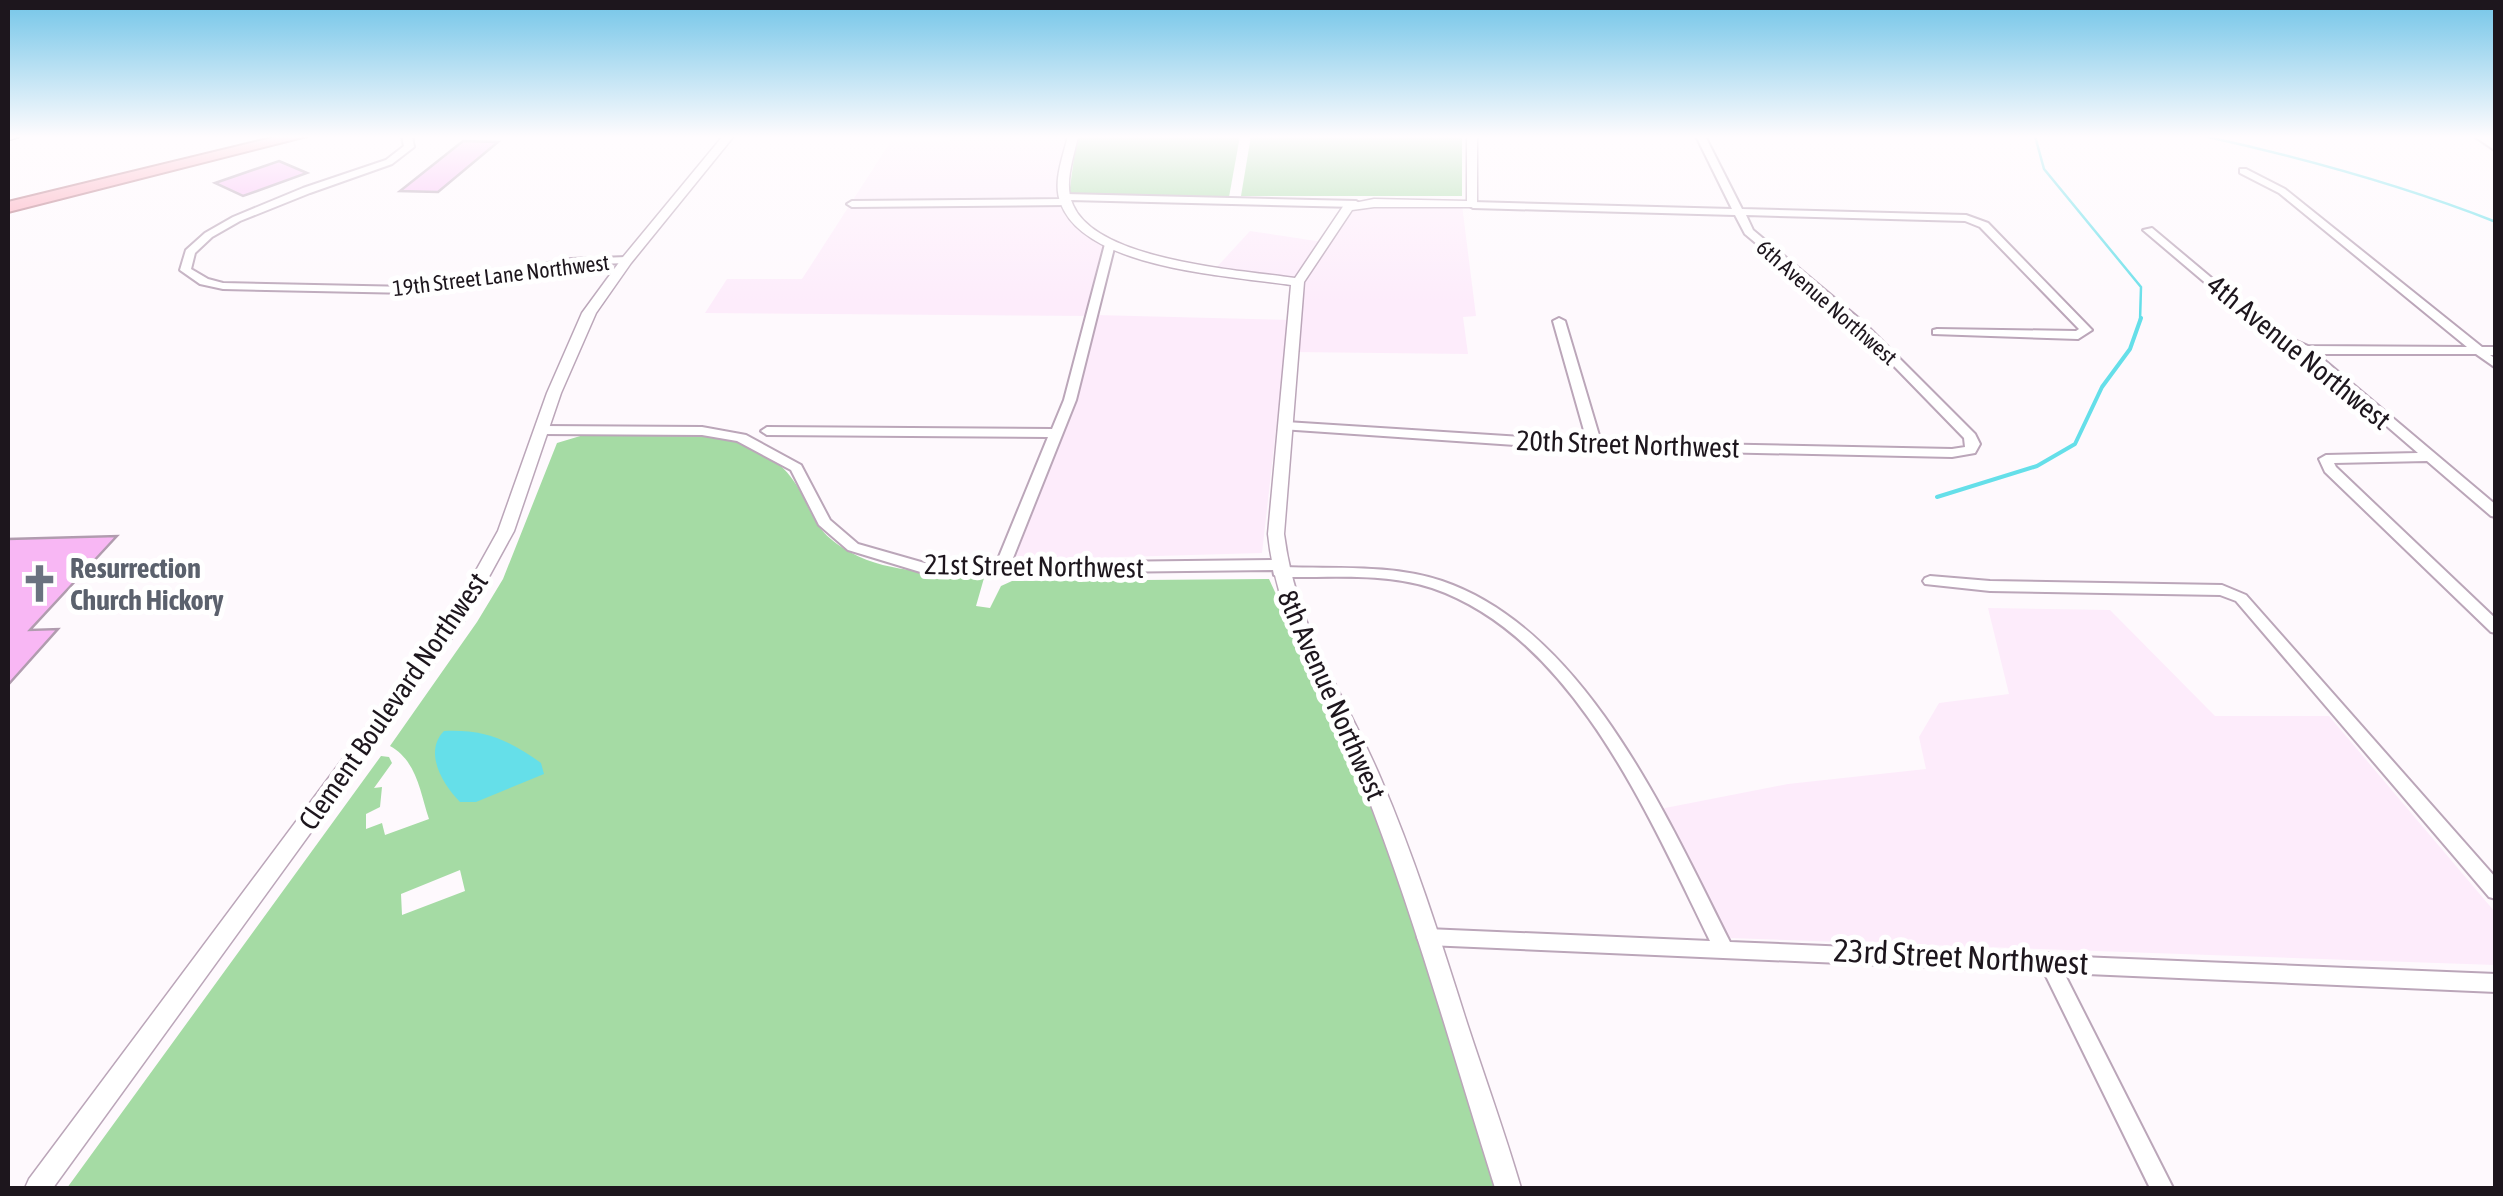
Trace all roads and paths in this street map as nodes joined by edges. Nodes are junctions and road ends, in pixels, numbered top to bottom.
1 (34, 192) edge
2 (70, 192) edge
3 (308, 192) edge
4 (683, 192) edge
5 (1065, 192) edge
6 (1474, 192) edge
7 (1727, 192) edge
8 (2280, 192) edge
9 (8, 198) edge
10 (1066, 199) junction
11 (852, 204) dead end
12 (1356, 204) junction
13 (1474, 205) junction
14 (8, 207) edge
15 (1736, 211) junction
16 (2148, 230) dead end
17 (1110, 244) junction
18 (626, 260) junction
19 (1298, 282) junction
20 (1560, 321) dead end
21 (1937, 332) dead end
22 (2306, 350) junction
23 (2476, 351) junction
24 (2496, 351) edge
25 (2496, 365) edge
26 (1286, 426) junction
27 (543, 430) junction
28 (767, 431) dead end
29 (1057, 433) junction
30 (1595, 446) junction
31 (1970, 450) joint
32 (2430, 458) junction
33 (2496, 512) edge
34 (1001, 569) junction
35 (1278, 569) junction
36 (1930, 581) dead end
37 (2496, 628) edge
38 (2496, 892) edge
39 (1426, 937) junction
40 (1723, 947) junction
41 (2048, 961) junction
42 (2496, 983) edge
43 (38, 1188) edge
44 (1508, 1188) edge
45 (2162, 1188) edge

1 - 9 highway
2 - 14 highway
3 - 18 street, 19th Street Lane Northwest
4 - 18 street, Clement Boulevard Northwest
5 - 10 street
6 - 13 street
7 - 15 street, 6th Avenue Northwest
8 - 23 street
10 - 11 street
10 - 12 street
10 - 17 street
12 - 13 street
12 - 19 street, 8th Avenue Northwest
13 - 15 street
15 - 21 street
15 - 31 street, 6th Avenue Northwest
16 - 22 street, 4th Avenue Northwest
17 - 19 street
17 - 29 street
18 - 27 street, Clement Boulevard Northwest
19 - 26 street, 8th Avenue Northwest
20 - 30 street
22 - 23 street
22 - 32 street, 4th Avenue Northwest
23 - 24 street
23 - 25 street
26 - 30 street, 20th Street Northwest
26 - 35 street, 8th Avenue Northwest
27 - 34 street, 21st Street Northwest
27 - 43 street, Clement Boulevard Northwest
28 - 29 street
29 - 34 street
30 - 31 street, 20th Street Northwest
32 - 33 street, 4th Avenue Northwest
32 - 37 street
34 - 35 street, 21st Street Northwest
35 - 39 street, 8th Avenue Northwest
35 - 40 street, 21st Street Northwest
36 - 38 street
39 - 40 street, 23rd Street Northwest
39 - 44 street, 8th Avenue Northwest
40 - 41 street, 23rd Street Northwest
41 - 42 street, 23rd Street Northwest
41 - 45 street

